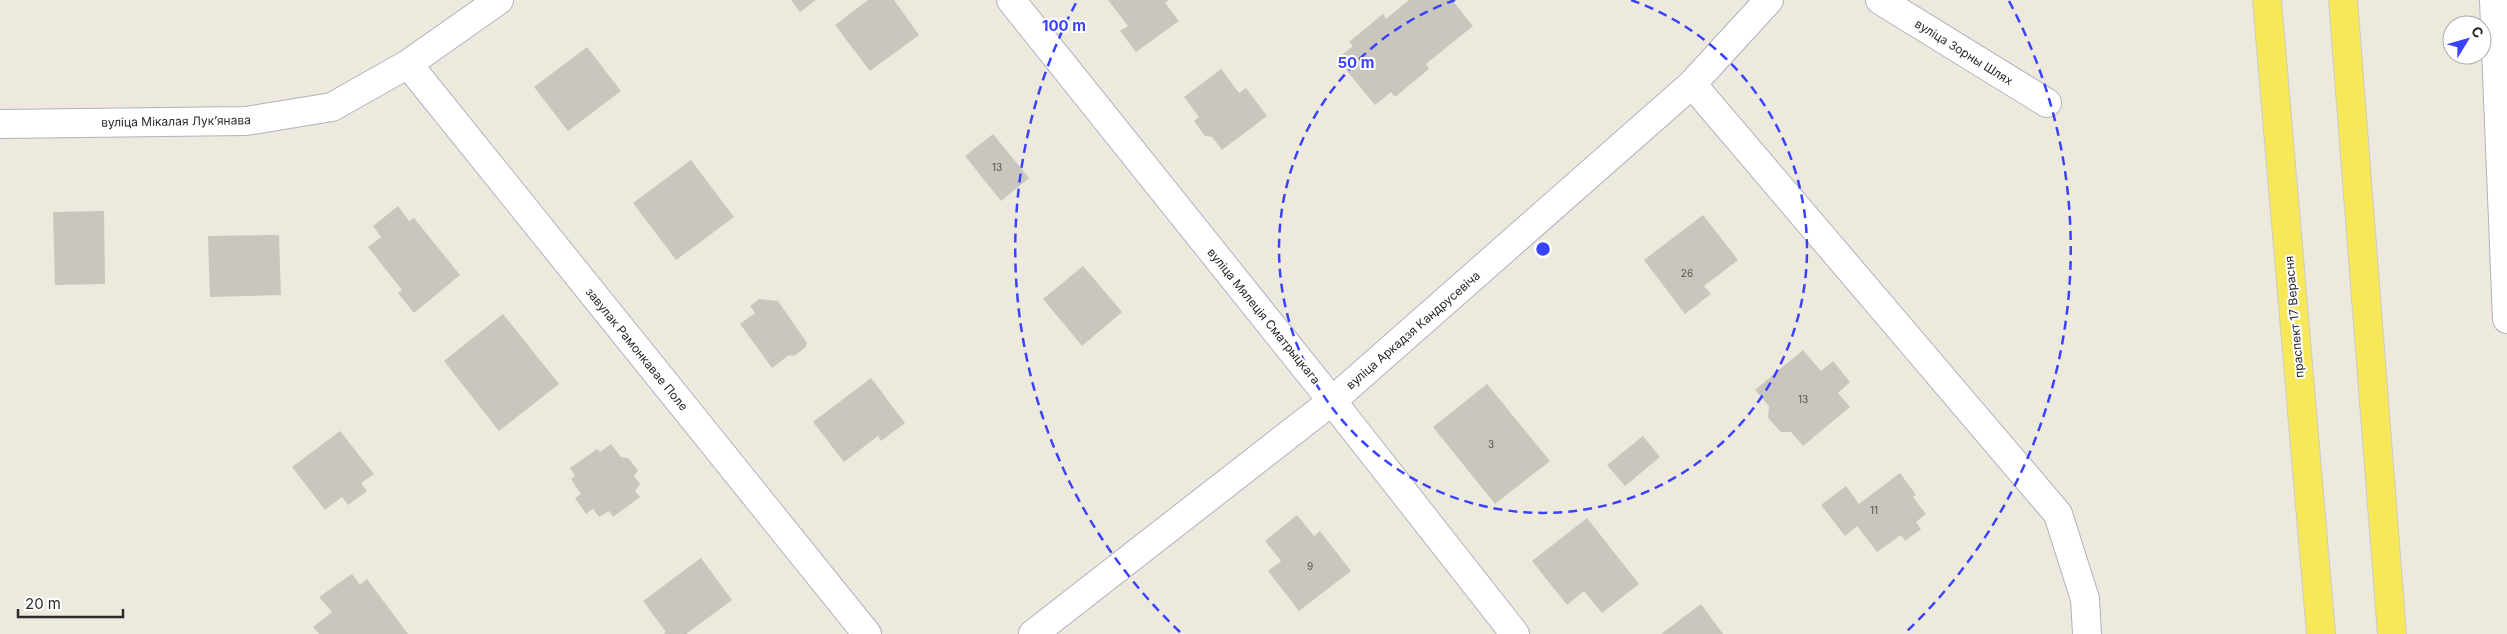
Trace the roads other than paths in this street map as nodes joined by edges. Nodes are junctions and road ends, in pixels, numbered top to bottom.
1 (499, 0) edge
2 (1011, 0) edge
3 (1769, 0) edge
4 (1880, 0) edge
5 (2267, 0) edge
6 (2343, 0) edge
7 (2494, 0) edge
8 (408, 64) junction
9 (1692, 84) junction
10 (2048, 103) dead end
11 (0, 124) edge
12 (2507, 319) edge
13 (1332, 401) junction
14 (866, 634) edge
15 (1033, 634) edge
16 (1515, 634) edge
17 (2087, 634) edge
18 (2321, 634) edge
19 (2392, 634) edge

1 - 8 street, вуліца Мікалая Лукʼянава
2 - 13 street, вуліца Мялеція Сматрыцкага
3 - 9 street, вуліца Аркадзя Кандрусевіча
4 - 10 street, вуліца Зорны Шлях
5 - 18 main road, праспект 17 Верасня
6 - 19 main road
7 - 12 street
8 - 11 street, вуліца Мікалая Лукʼянава
8 - 14 street, завулак Рамонкавае Поле
9 - 13 street, вуліца Аркадзя Кандрусевіча
9 - 17 street
13 - 15 street, вуліца Аркадзя Кандрусевіча
13 - 16 street, вуліца Мялеція Сматрыцкага

